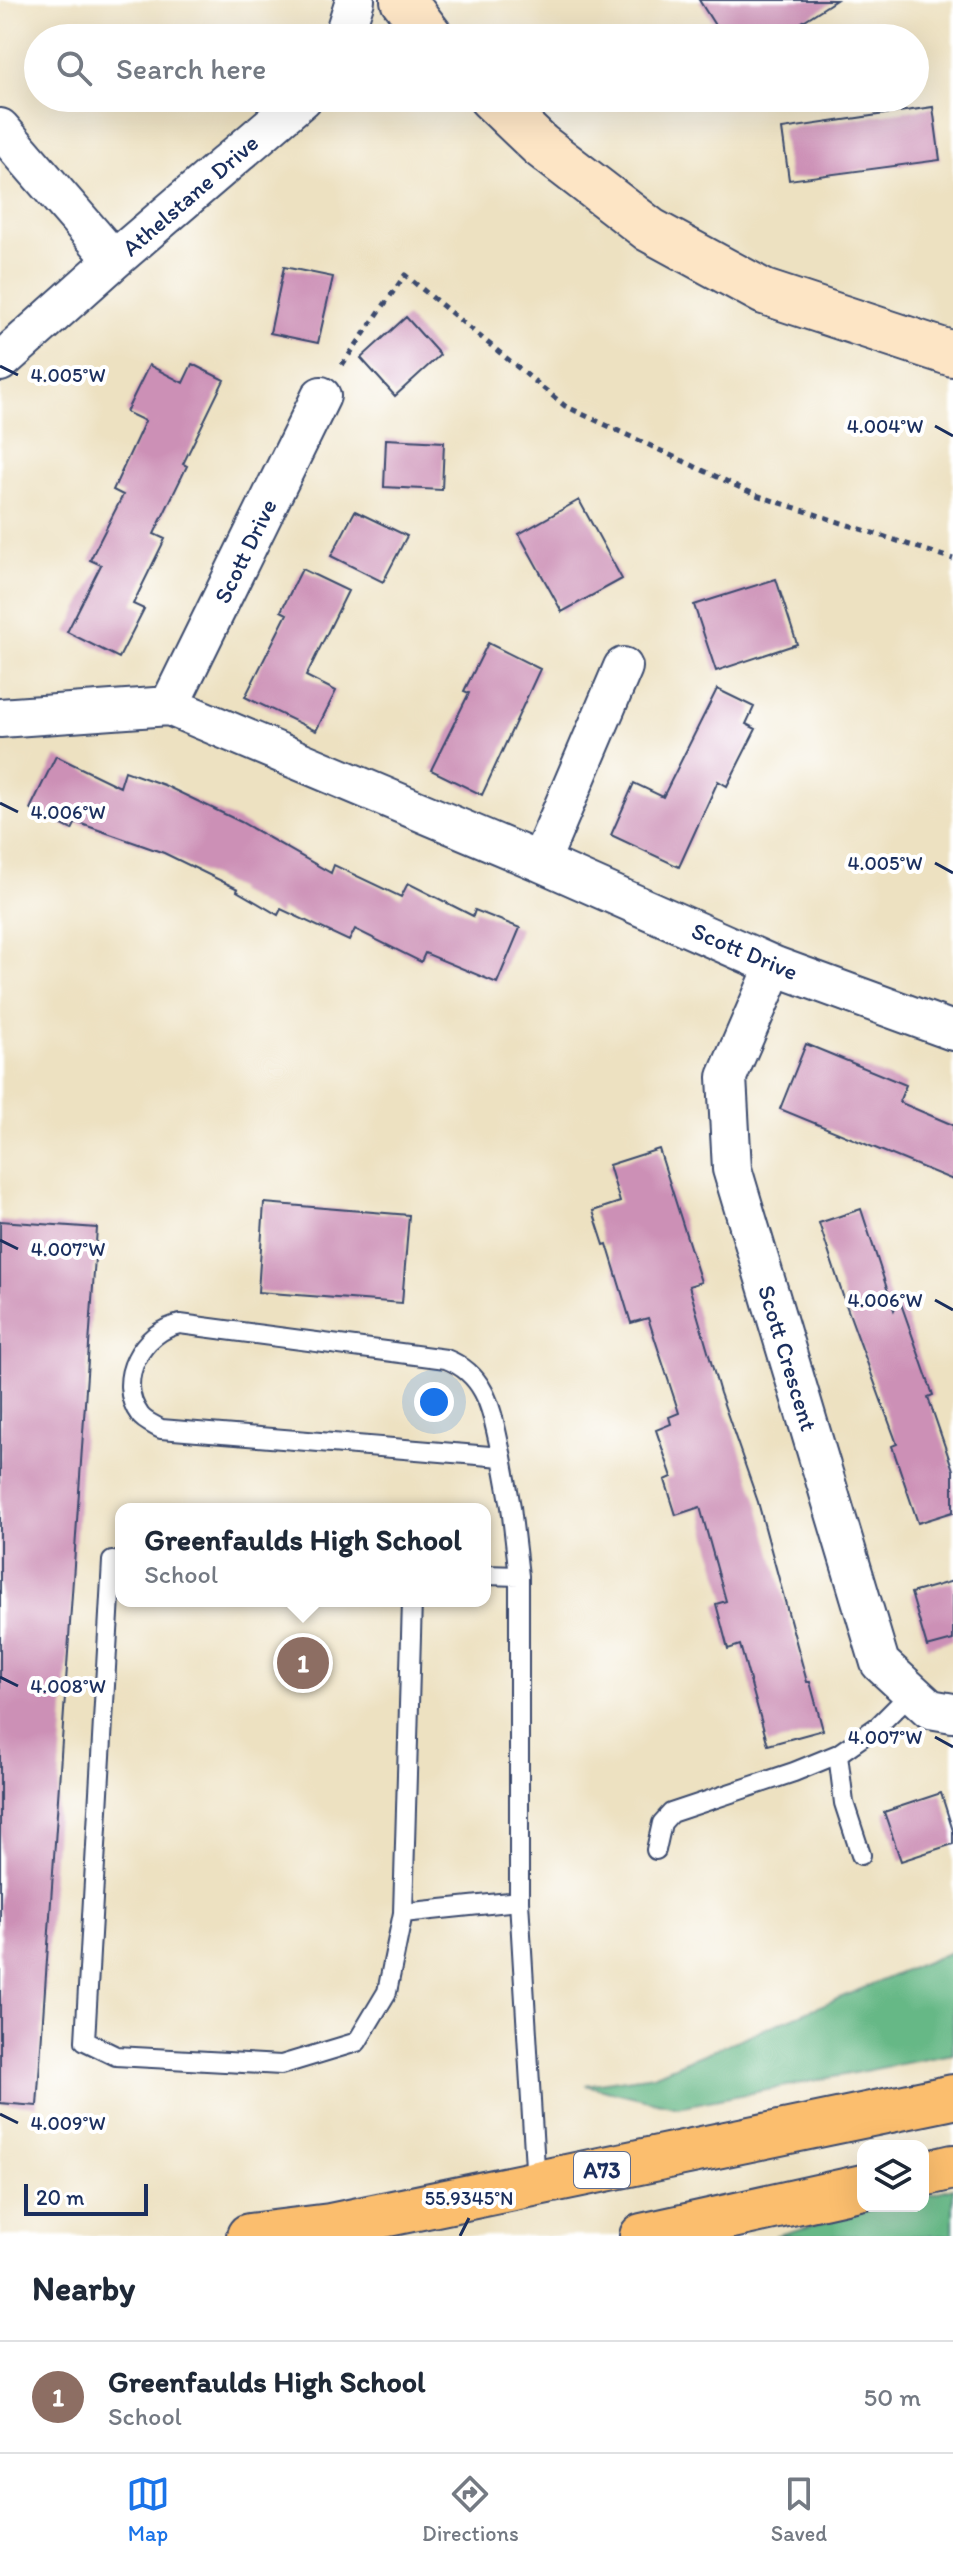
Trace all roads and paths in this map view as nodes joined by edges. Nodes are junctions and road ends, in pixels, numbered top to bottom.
1 (355, 0) edge
2 (403, 0) edge
3 (347, 24) edge
4 (421, 24) edge
5 (287, 112) edge
6 (506, 112) edge
7 (0, 128) edge
8 (114, 260) junction
9 (953, 354) edge
10 (0, 362) edge
11 (321, 396) joint
12 (953, 559) edge
13 (623, 667) dead end
14 (169, 706) junction
15 (0, 718) edge
16 (540, 862) junction
17 (775, 966) junction
18 (953, 1031) edge
19 (502, 1457) junction
20 (115, 1561) edge
21 (491, 1575) edge
22 (519, 1576) junction
23 (412, 1607) edge
24 (912, 1692) junction
25 (953, 1713) edge
26 (838, 1754) junction
27 (656, 1850) dead end
28 (861, 1855) dead end
29 (519, 1901) junction
30 (403, 1913) junction
31 (953, 2097) edge
32 (953, 2167) edge
33 (929, 2173) edge
34 (536, 2184) junction
35 (857, 2188) edge
36 (249, 2236) edge
37 (642, 2236) edge

1 - 3 street
2 - 4 street
5 - 8 street, Athelstane Drive
6 - 9 street
7 - 8 street, Athelstane Drive
8 - 10 street, Athelstane Drive
11 - 12 path
11 - 14 street, Scott Drive
13 - 16 street
14 - 15 street, Scott Drive
14 - 16 street, Scott Drive
16 - 17 street, Scott Drive
17 - 18 street, Scott Drive
17 - 24 street, Scott Crescent
19 - 19 lane
19 - 22 lane
20 - 30 lane
21 - 22 lane
22 - 29 lane
23 - 30 lane
24 - 25 street, Scott Crescent
24 - 26 lane
26 - 27 lane
26 - 28 lane
29 - 30 lane
29 - 34 lane
31 - 34 main road, A73
32 - 33 main road
34 - 36 main road, A73
35 - 37 main road

